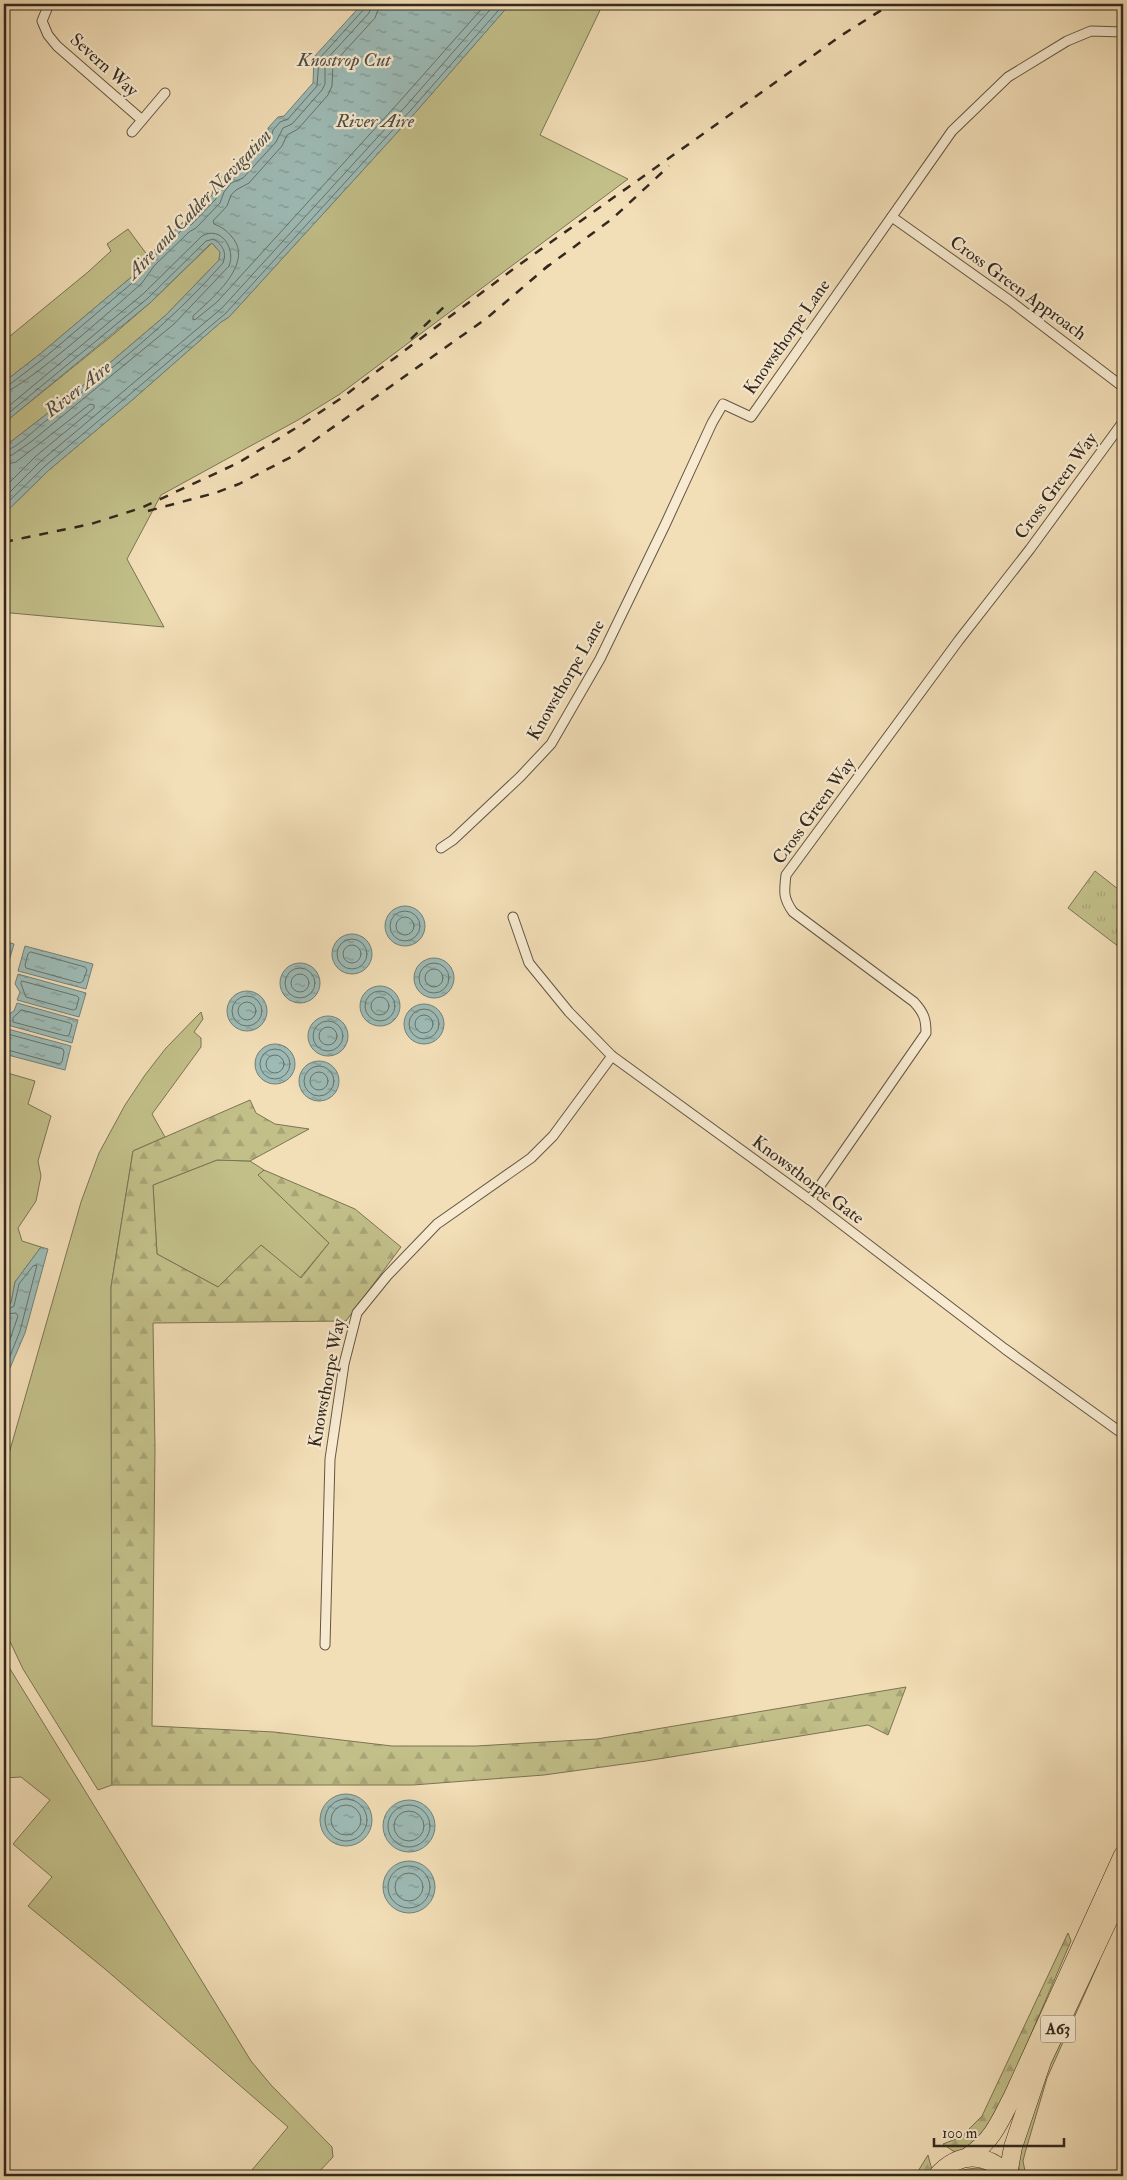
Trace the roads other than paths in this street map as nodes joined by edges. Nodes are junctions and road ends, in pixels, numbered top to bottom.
1 (49, 4) edge
2 (1123, 32) edge
3 (165, 93) dead end
4 (142, 120) junction
5 (132, 132) dead end
6 (892, 217) junction
7 (1123, 387) edge
8 (1123, 422) edge
9 (441, 848) dead end
10 (513, 917) dead end
11 (612, 1056) junction
12 (810, 1200) junction
13 (1123, 1434) edge
14 (325, 1645) dead end
15 (1123, 1855) edge
16 (1123, 1889) edge
17 (970, 2156) junction
18 (937, 2176) edge
19 (1009, 2176) edge

1 - 4 street, Severn Way
2 - 6 street, Knowsthorpe Lane
3 - 4 street, Severn Way
4 - 5 street, Severn Way
6 - 7 street, Cross Green Approach
6 - 9 street, Knowsthorpe Lane
8 - 12 street, Cross Green Way
10 - 11 street, Knowsthorpe Gate
11 - 12 street, Knowsthorpe Gate
11 - 14 street, Knowsthorpe Way
12 - 13 street, Knowsthorpe Gate
15 - 17 highway, A63
16 - 19 highway, A63
17 - 18 highway, A63
17 - 19 highway, A63

